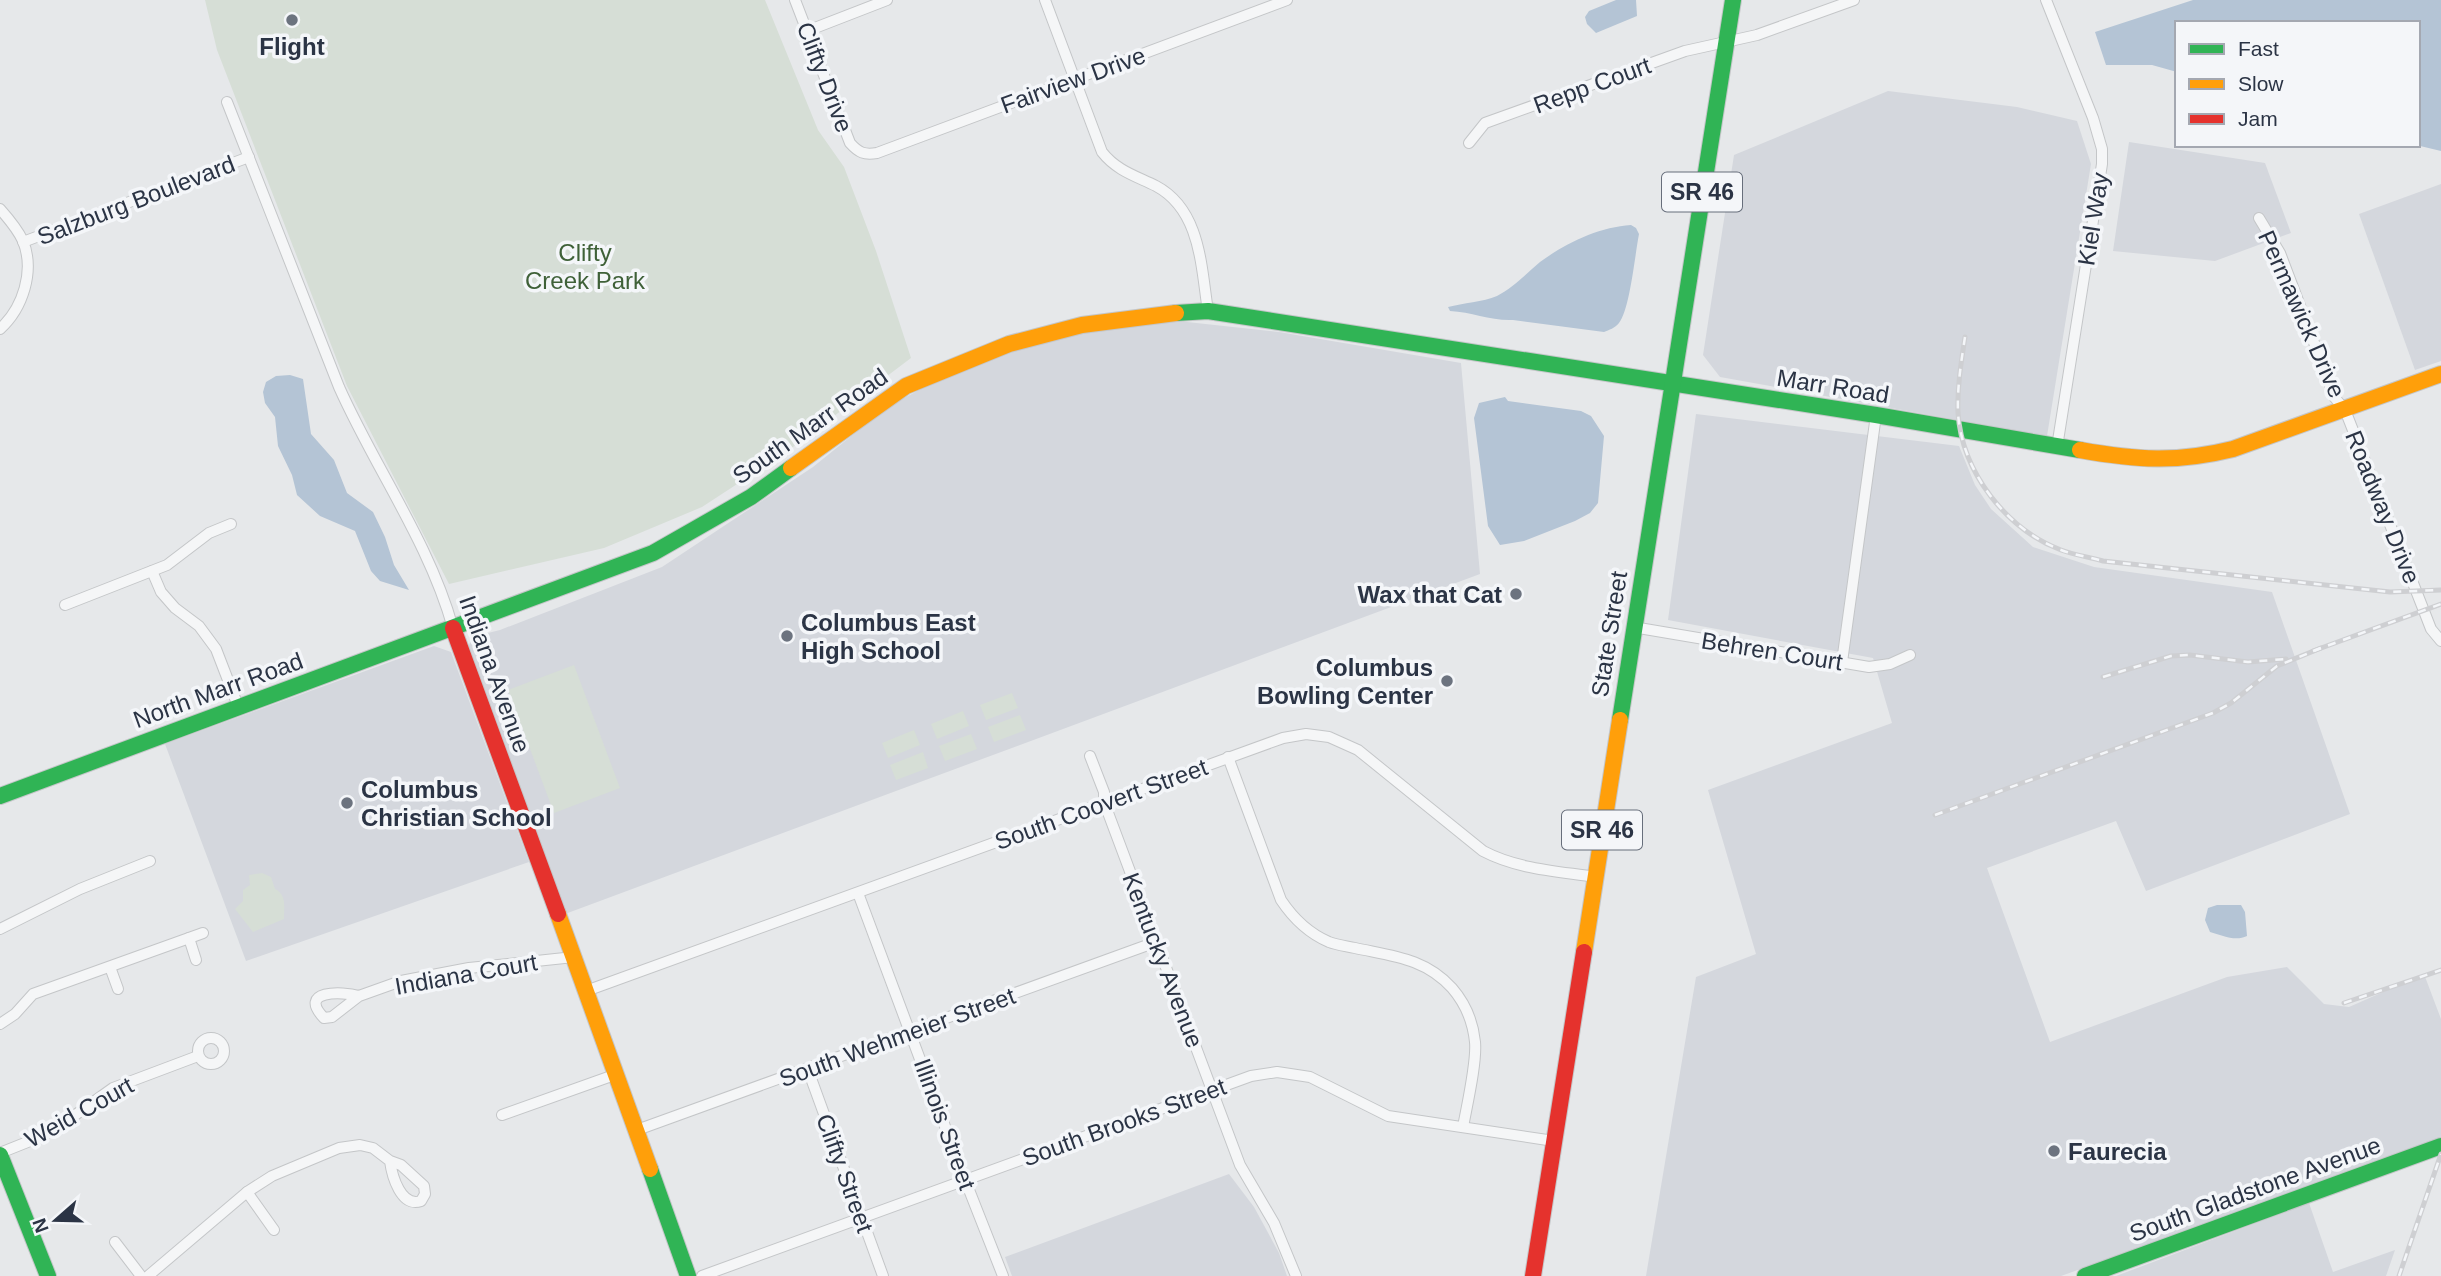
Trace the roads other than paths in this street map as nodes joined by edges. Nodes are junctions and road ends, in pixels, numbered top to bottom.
1 (795, 0) edge
2 (887, 0) edge
3 (1045, 0) edge
4 (1287, 0) edge
5 (1732, 0) edge
6 (1854, 0) edge
7 (2046, 0) edge
8 (807, 31) junction
9 (1724, 42) junction
10 (1074, 80) junction
11 (227, 102) dead end
12 (1469, 142) dead end
13 (858, 152) joint
14 (249, 157) junction
15 (0, 209) edge
16 (2259, 218) dead end
17 (23, 242) junction
18 (1208, 311) junction
19 (0, 329) edge
20 (2441, 374) edge
21 (1673, 385) junction
22 (2345, 410) junction
23 (1876, 415) junction
24 (2057, 447) junction
25 (231, 524) dead end
26 (152, 571) junction
27 (65, 605) dead end
28 (1633, 627) junction
29 (453, 628) junction
30 (2441, 641) edge
31 (1910, 655) dead end
32 (1842, 662) junction
33 (238, 706) junction
34 (1090, 756) dead end
35 (1228, 757) junction
36 (0, 796) edge
37 (1104, 802) junction
38 (150, 861) dead end
39 (1595, 877) junction
40 (858, 893) junction
41 (0, 929) edge
42 (203, 933) dead end
43 (189, 938) junction
44 (1156, 942) junction
45 (574, 957) junction
46 (196, 960) dead end
47 (110, 967) junction
48 (118, 989) dead end
49 (586, 991) junction
50 (359, 996) dead end
51 (0, 1024) edge
52 (911, 1031) junction
53 (198, 1056) dead end
54 (808, 1070) junction
55 (617, 1074) junction
56 (1212, 1090) junction
57 (502, 1115) dead end
58 (1463, 1127) junction
59 (637, 1130) junction
60 (1554, 1140) junction
61 (2441, 1146) edge
62 (0, 1154) edge
63 (390, 1161) dead end
64 (3, 1174) edge
65 (965, 1180) junction
66 (247, 1192) junction
67 (861, 1217) junction
68 (274, 1230) dead end
69 (115, 1242) dead end
70 (48, 1276) edge
71 (141, 1276) edge
72 (148, 1276) edge
73 (688, 1276) edge
74 (702, 1276) edge
75 (883, 1276) edge
76 (1003, 1276) edge
77 (1296, 1276) edge
78 (1533, 1276) edge
79 (2085, 1276) edge

1 - 8 street, Clifty Drive
2 - 8 street
3 - 10 street
4 - 10 street, Fairview Drive
5 - 9 main road, State Street / SR 46
6 - 9 street, Repp Court
7 - 24 street, Kiel Way
8 - 13 street, Clifty Drive
9 - 12 street, Repp Court
9 - 21 main road, State Street / SR 46
10 - 13 street, Fairview Drive
10 - 18 street
11 - 14 street, Indiana Avenue
14 - 17 street, Salzburg Boulevard
14 - 29 street, Indiana Avenue
15 - 17 street
16 - 22 street, Permawick Drive
17 - 19 street
18 - 21 main road, Marr Road
18 - 29 main road, South Marr Road
20 - 22 main road, Marr Road
21 - 23 main road, Marr Road
21 - 28 main road, State Street / SR 46
22 - 24 main road, Marr Road
22 - 30 street, Roadway Drive
23 - 24 main road, Marr Road
23 - 32 street
25 - 26 street
26 - 27 street
26 - 33 street
28 - 32 street, Behren Court
28 - 39 main road, State Street / SR 46
29 - 33 main road, North Marr Road
29 - 45 main road, Indiana Avenue
31 - 32 street, Behren Court
33 - 36 main road, North Marr Road
34 - 37 street, Kentucky Avenue
35 - 37 street, South Coovert Street
35 - 39 street, South Coovert Street
35 - 58 street
37 - 40 street, South Coovert Street
37 - 44 street, Kentucky Avenue
38 - 41 street
39 - 60 main road, State Street / SR 46
40 - 49 street, South Coovert Street
40 - 52 street, Illinois Street
42 - 43 street
43 - 46 street
43 - 47 street
44 - 52 street, South Wehmeier Street
44 - 56 street, Kentucky Avenue
45 - 49 main road, Indiana Avenue
45 - 50 street, Indiana Court
47 - 48 street
47 - 51 street
49 - 55 main road, Indiana Avenue
52 - 54 street, South Wehmeier Street
52 - 65 street, Illinois Street
53 - 62 street, Weid Court
54 - 59 street, South Wehmeier Street
54 - 67 street, Clifty Street
55 - 57 street
55 - 59 main road, Indiana Avenue
56 - 58 street, South Brooks Street
56 - 65 street, South Brooks Street
56 - 77 street, Kentucky Avenue
58 - 60 street, South Brooks Street
59 - 73 main road, Indiana Avenue
60 - 78 main road, State Street / SR 46
61 - 79 main road, South Gladstone Avenue
62 - 64 main road
63 - 66 street
64 - 70 main road
65 - 67 street, South Brooks Street
65 - 76 street, Illinois Street
66 - 68 street
66 - 72 street
67 - 74 street, South Brooks Street
67 - 75 street, Clifty Street
69 - 71 street

